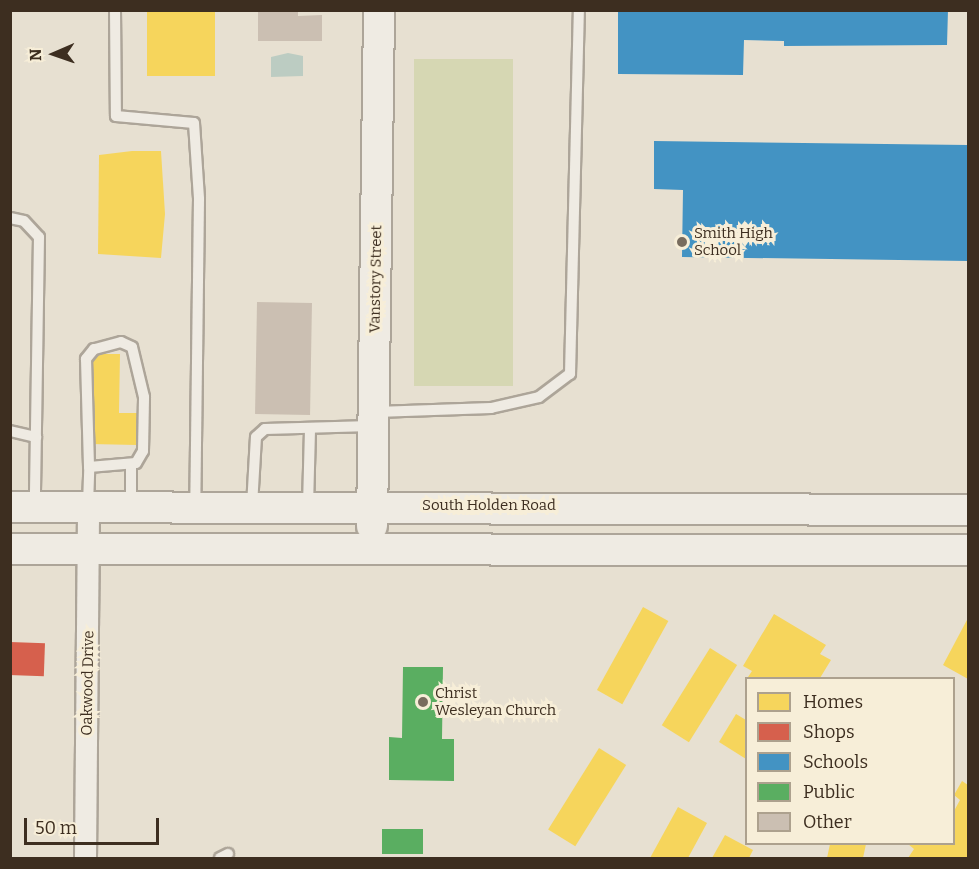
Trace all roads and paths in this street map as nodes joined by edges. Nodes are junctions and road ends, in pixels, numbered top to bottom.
1 (115, 10) edge
2 (379, 10) edge
3 (579, 10) edge
4 (10, 218) edge
5 (374, 419) junction
6 (310, 428) junction
7 (10, 431) edge
8 (36, 437) junction
9 (130, 464) junction
10 (89, 467) junction
11 (308, 506) junction
12 (374, 506) junction
13 (23, 507) edge
14 (195, 507) junction
15 (252, 507) junction
16 (88, 508) junction
17 (131, 508) junction
18 (969, 510) edge
19 (371, 548) junction
20 (10, 549) edge
21 (90, 549) junction
22 (969, 550) edge
23 (85, 858) edge

1 - 14 lane
2 - 5 main road, Vanstory Street
3 - 5 lane
4 - 8 lane
5 - 6 lane
5 - 12 main road, Vanstory Street
6 - 11 lane
6 - 15 lane
7 - 8 lane
8 - 13 lane
9 - 10 lane
9 - 10 lane
9 - 17 lane
10 - 16 lane
11 - 12 main road, South Holden Road
11 - 15 main road, South Holden Road
12 - 18 main road, South Holden Road
12 - 19 main road, Vanstory Street
13 - 16 main road, South Holden Road
14 - 15 main road, South Holden Road
14 - 17 main road, South Holden Road
16 - 17 main road, South Holden Road
16 - 21 street, Oakwood Drive
19 - 21 main road
19 - 22 main road
20 - 21 main road
21 - 23 street, Oakwood Drive

